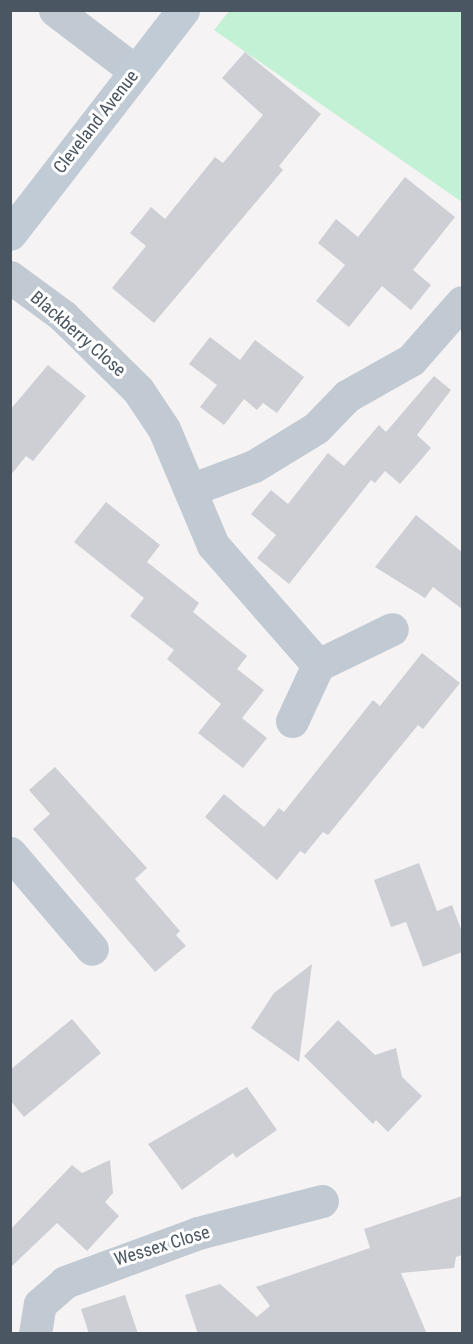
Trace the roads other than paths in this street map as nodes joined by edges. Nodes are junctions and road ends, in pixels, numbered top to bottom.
1 (55, 10) edge
2 (183, 10) edge
3 (135, 71) junction
4 (10, 234) edge
5 (10, 277) edge
6 (462, 302) edge
7 (190, 490) junction
8 (392, 630) dead end
9 (318, 665) junction
10 (292, 721) dead end
11 (10, 853) edge
12 (92, 949) dead end
13 (322, 1201) dead end
14 (35, 1334) edge

1 - 3 street
2 - 3 street, Cleveland Avenue
3 - 4 street, Cleveland Avenue
5 - 7 street, Blackberry Close
6 - 7 street
7 - 9 street, Blackberry Close
8 - 9 street
9 - 10 street
11 - 12 street
13 - 14 street, Wessex Close

